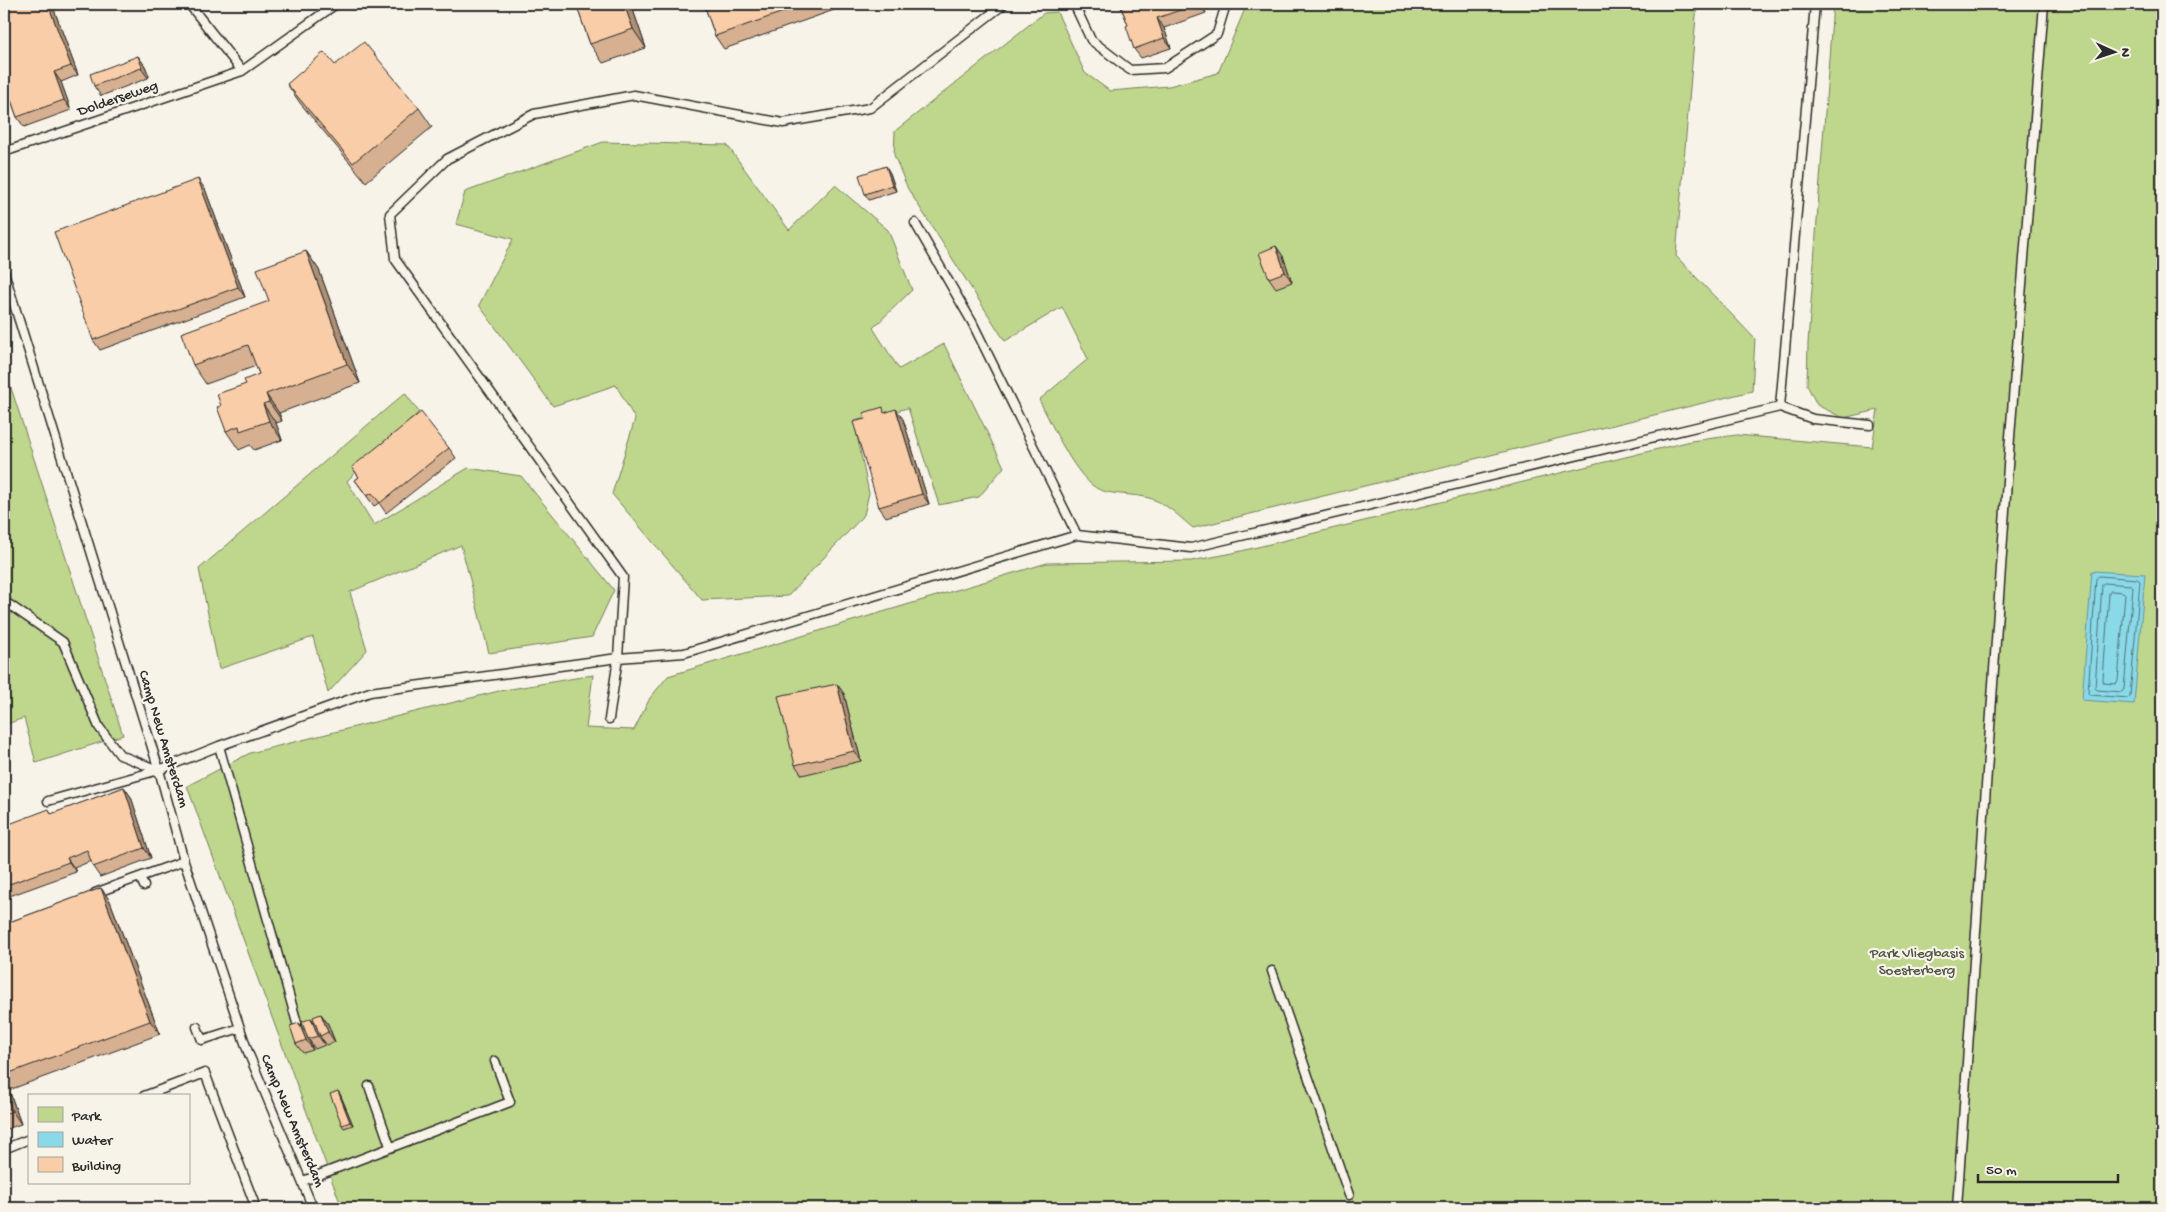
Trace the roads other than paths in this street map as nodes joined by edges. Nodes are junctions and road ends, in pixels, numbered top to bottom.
1 (189, 4) edge
2 (336, 4) edge
3 (1004, 4) edge
4 (1074, 4) edge
5 (1226, 4) edge
6 (1815, 4) edge
7 (2044, 4) edge
8 (242, 71) junction
9 (4, 152) edge
10 (915, 223) dead end
11 (4, 272) edge
12 (1780, 407) junction
13 (1870, 425) dead end
14 (1077, 535) junction
15 (4, 601) edge
16 (618, 658) junction
17 (609, 719) dead end
18 (219, 746) junction
19 (159, 770) junction
20 (48, 801) dead end
21 (184, 861) junction
22 (140, 876) junction
23 (144, 886) dead end
24 (86, 896) edge
25 (1272, 971) dead end
26 (297, 1023) edge
27 (197, 1027) dead end
28 (240, 1028) junction
29 (495, 1061) dead end
30 (369, 1086) dead end
31 (149, 1094) edge
32 (28, 1139) edge
33 (390, 1146) junction
34 (4, 1149) edge
35 (302, 1181) junction
36 (1348, 1195) dead end
37 (256, 1208) edge
38 (313, 1208) edge
39 (1956, 1208) edge

1 - 8 lane
2 - 8 lane, Dolderseweg
3 - 16 lane
4 - 5 lane
6 - 12 lane
7 - 39 lane
8 - 9 lane, Dolderseweg
10 - 14 lane
11 - 19 lane, Camp New Amsterdam
12 - 13 lane
12 - 14 lane
14 - 16 lane
15 - 19 lane
16 - 17 lane
16 - 18 lane
18 - 19 lane
18 - 26 lane
19 - 20 lane
19 - 21 lane, Camp New Amsterdam
21 - 22 lane
21 - 28 lane, Camp New Amsterdam
22 - 23 lane
22 - 24 lane
25 - 36 lane
27 - 28 lane
28 - 35 lane, Camp New Amsterdam
29 - 33 lane
30 - 33 lane
31 - 37 lane
32 - 34 lane
33 - 35 lane
35 - 38 lane, Camp New Amsterdam

